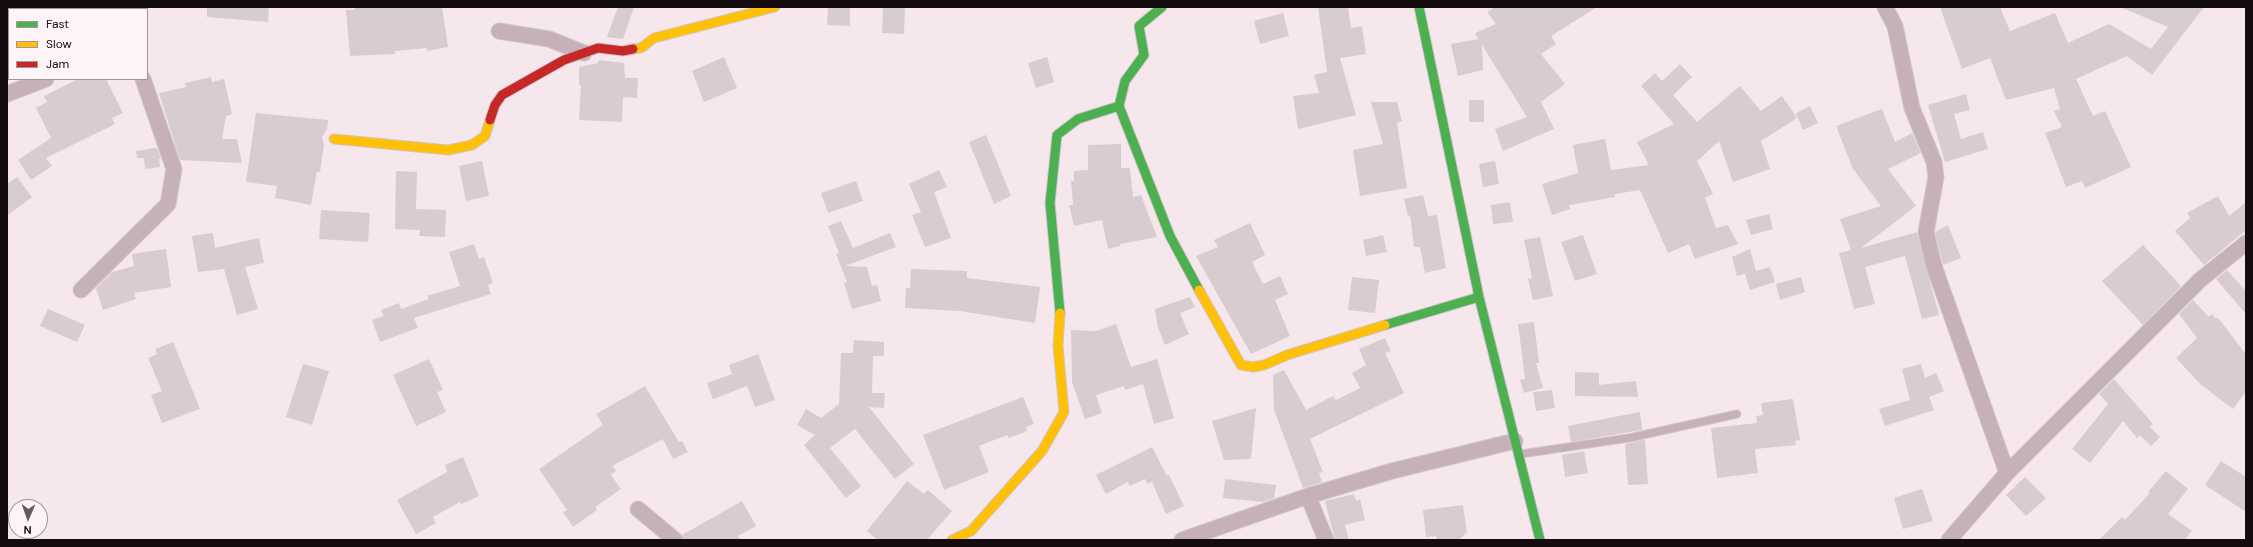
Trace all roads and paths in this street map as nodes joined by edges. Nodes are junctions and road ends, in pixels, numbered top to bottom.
1 (775, 7) edge
2 (1162, 7) edge
3 (1419, 7) edge
4 (1885, 7) edge
5 (499, 31) dead end
6 (584, 53) junction
7 (43, 80) edge
8 (143, 80) edge
9 (7, 94) edge
10 (1119, 106) junction
11 (334, 139) dead end
12 (2246, 242) edge
13 (81, 290) dead end
14 (1479, 297) junction
15 (1737, 414) dead end
16 (1517, 448) junction
17 (2007, 473) junction
18 (1308, 496) junction
19 (638, 509) dead end
20 (974, 535) edge
21 (675, 540) edge
22 (952, 540) edge
23 (1182, 540) edge
24 (1326, 540) edge
25 (1540, 540) edge
26 (1949, 540) edge

1 - 6 main road
2 - 10 main road
3 - 14 main road
4 - 17 street
5 - 6 street
6 - 11 main road
7 - 9 street
8 - 13 street
10 - 14 main road
10 - 20 main road
12 - 17 street
14 - 16 main road
15 - 16 lane
16 - 18 street
16 - 25 main road
17 - 26 street
18 - 23 street
18 - 24 street
19 - 21 street
20 - 22 main road

